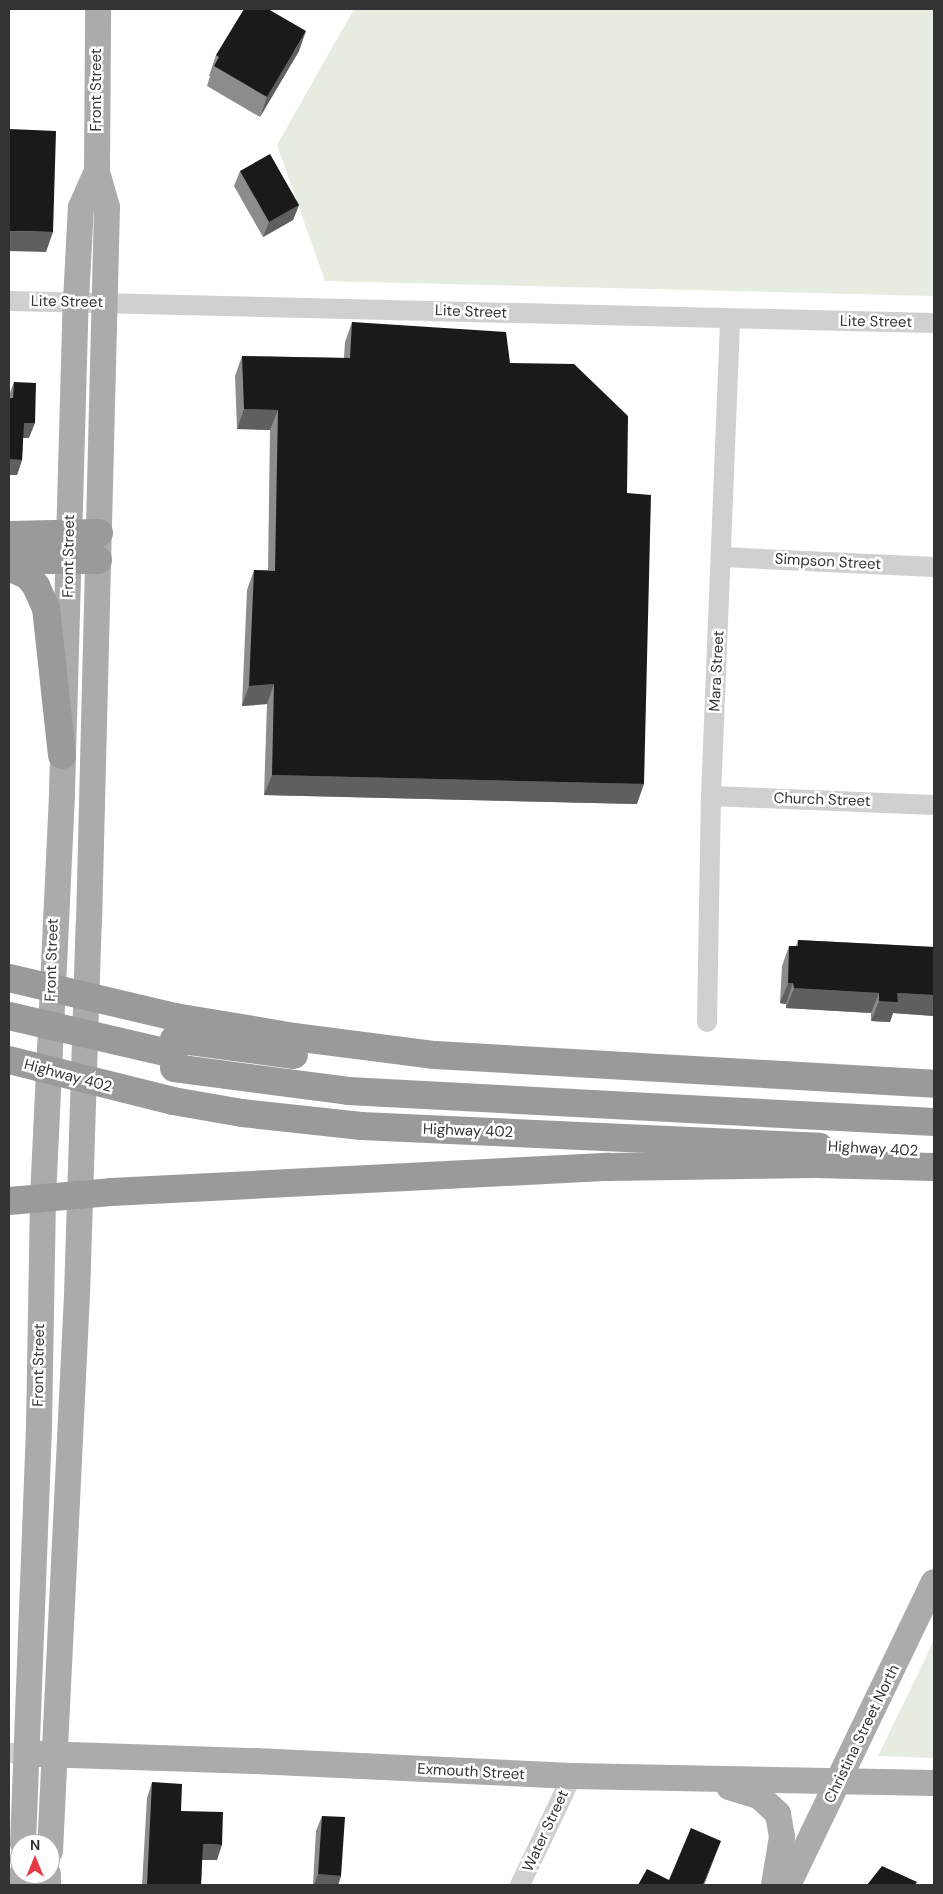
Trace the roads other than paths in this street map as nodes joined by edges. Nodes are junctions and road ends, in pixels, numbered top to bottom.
1 (98, 9) edge
2 (9, 301) edge
3 (91, 301) junction
4 (730, 319) junction
5 (934, 324) edge
6 (99, 533) junction
7 (9, 535) edge
8 (69, 546) junction
9 (722, 557) junction
10 (9, 560) edge
11 (98, 560) junction
12 (9, 567) edge
13 (934, 567) edge
14 (62, 755) junction
15 (711, 796) junction
16 (934, 805) edge
17 (9, 978) edge
18 (9, 1000) edge
19 (9, 1016) edge
20 (707, 1022) dead end
21 (9, 1031) edge
22 (174, 1044) junction
23 (9, 1060) edge
24 (9, 1073) edge
25 (934, 1084) edge
26 (128, 1092) junction
27 (934, 1105) edge
28 (934, 1122) edge
29 (934, 1152) edge
30 (934, 1167) edge
31 (80, 1195) junction
32 (42, 1198) junction
33 (9, 1201) edge
34 (934, 1582) edge
35 (18, 1753) edge
36 (56, 1755) junction
37 (572, 1776) junction
38 (694, 1779) junction
39 (839, 1780) junction
40 (934, 1782) edge
41 (22, 1834) edge
42 (51, 1834) edge
43 (520, 1885) edge
44 (774, 1885) edge
45 (788, 1885) edge

1 - 3 main road, Front Street
2 - 3 street, Lite Street
3 - 4 street, Lite Street
3 - 6 main road, Front Street
3 - 8 main road, Front Street
4 - 5 street, Lite Street
4 - 9 street, Mara Street
6 - 8 highway
6 - 11 main road, Front Street
7 - 8 highway
8 - 10 highway
8 - 11 highway
8 - 14 main road, Front Street
9 - 13 street, Simpson Street
9 - 15 street, Mara Street
11 - 31 main road, Front Street
12 - 14 highway
14 - 32 main road, Front Street
15 - 16 street, Church Street
15 - 20 street, Mara Street
17 - 22 highway, bridge
18 - 22 highway
19 - 22 highway, bridge
21 - 22 highway
22 - 25 highway
22 - 27 highway
22 - 28 highway
23 - 26 highway, Highway 402, bridge
24 - 26 highway, bridge
26 - 29 highway, Highway 402, bridge
30 - 31 highway
31 - 32 highway
31 - 36 main road, Front Street
32 - 33 highway
32 - 35 main road, Front Street
34 - 39 main road, Christina Street North
35 - 36 main road, Exmouth Street
35 - 41 main road, Front Street
36 - 37 main road, Exmouth Street
36 - 42 main road, Front Street
37 - 38 main road, Exmouth Street
37 - 43 street, Water Street
38 - 39 main road, Exmouth Street
38 - 44 main road
39 - 40 main road, Exmouth Street
39 - 45 main road, Christina Street North

